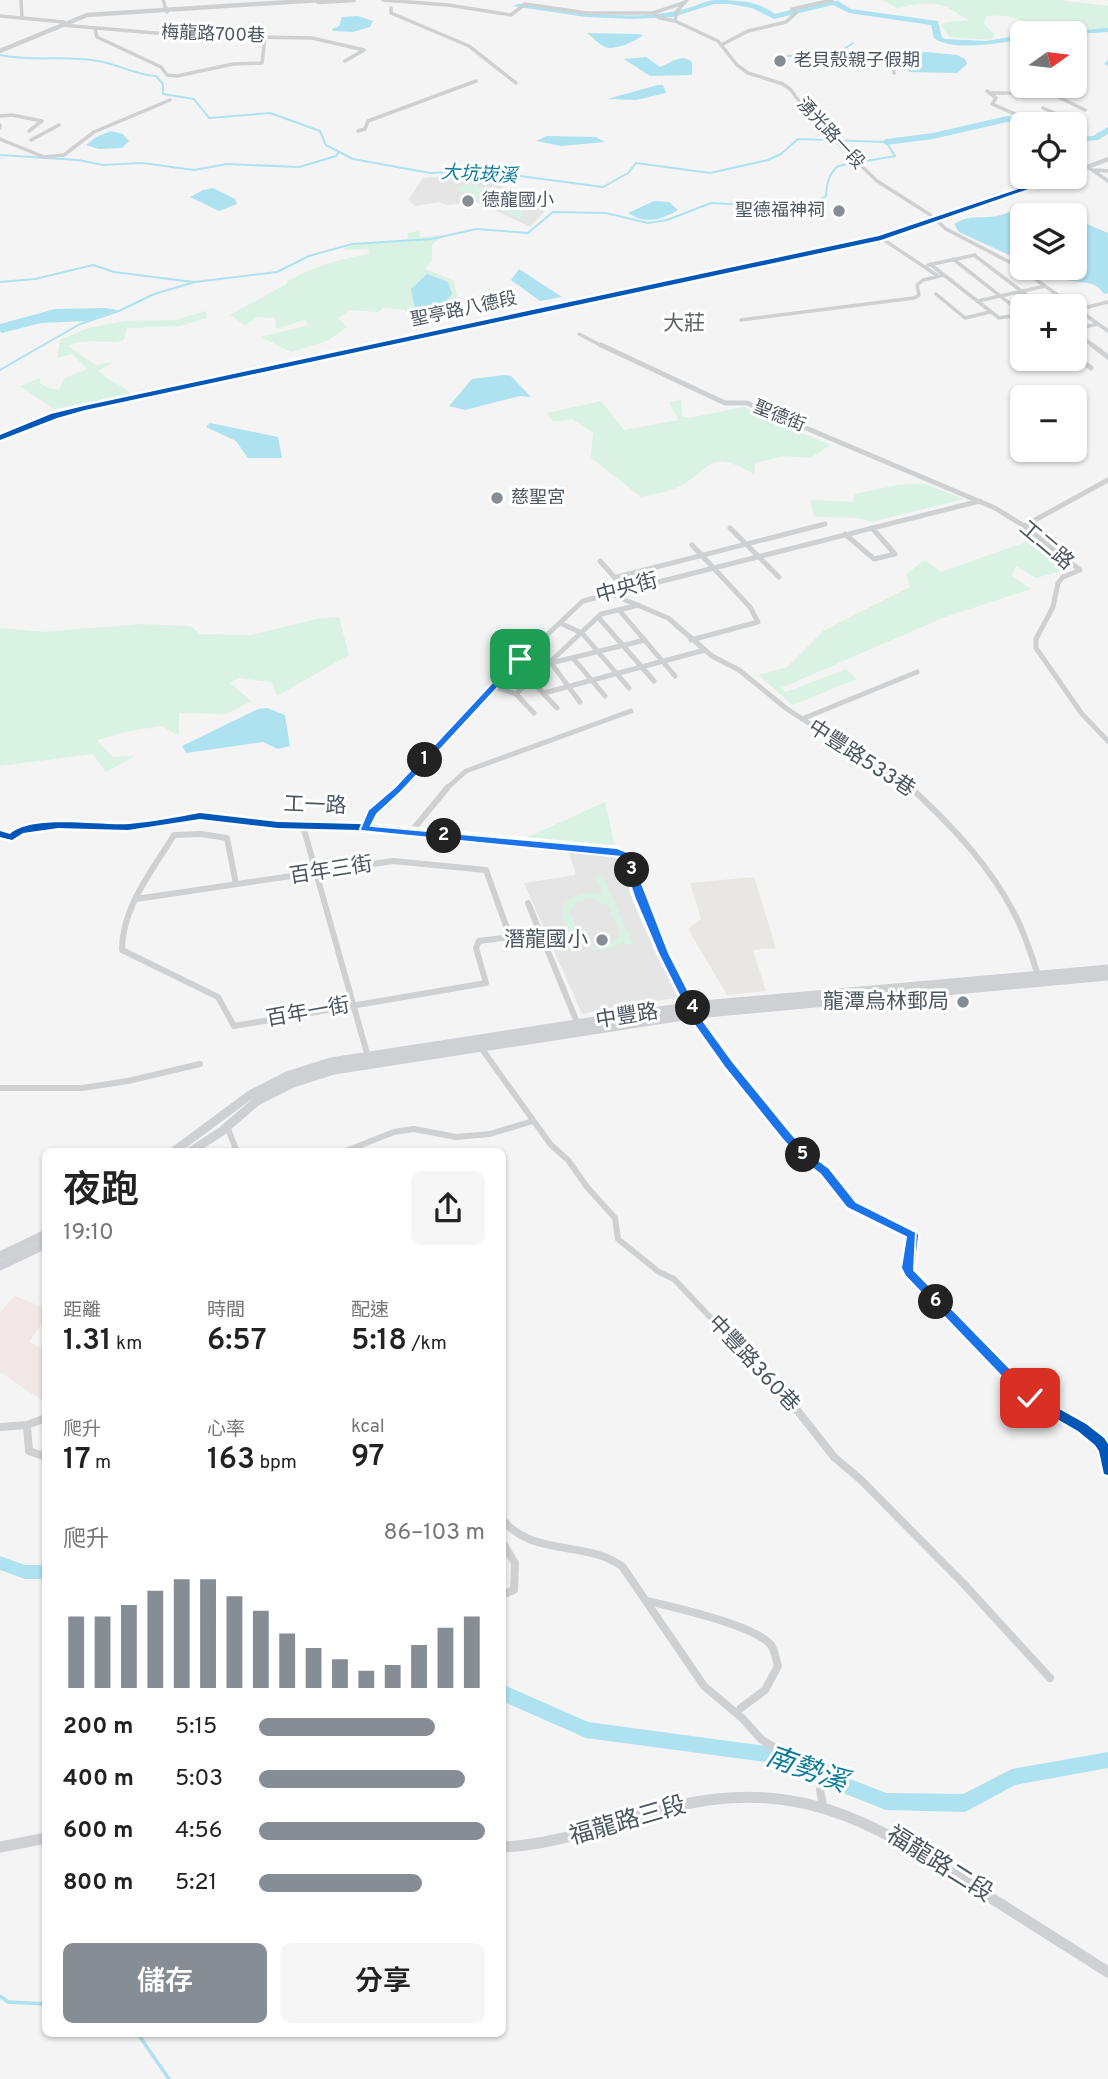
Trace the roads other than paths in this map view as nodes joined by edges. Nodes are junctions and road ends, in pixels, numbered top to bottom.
1 (21, 0) edge
2 (163, 0) edge
3 (320, 0) edge
4 (354, 0) edge
5 (383, 0) edge
6 (832, 0) edge
7 (310, 1) edge
8 (685, 1) edge
9 (391, 8) dead end
10 (167, 11) junction
11 (653, 13) junction
12 (0, 16) edge
13 (22, 18) junction
14 (675, 19) junction
15 (64, 24) junction
16 (95, 29) junction
17 (265, 37) junction
18 (722, 45) junction
19 (0, 51) edge
20 (892, 58) dead end
21 (345, 61) dead end
22 (894, 73) dead end
23 (475, 81) dead end
24 (516, 83) dead end
25 (170, 100) dead end
26 (1042, 108) dead end
27 (1085, 110) dead end
28 (0, 116) edge
29 (59, 125) dead end
30 (29, 131) dead end
31 (358, 131) dead end
32 (2, 140) edge
33 (31, 140) dead end
34 (1108, 159) edge
35 (1091, 168) junction
36 (1087, 169) edge
37 (1108, 171) edge
38 (1108, 181) edge
39 (1026, 189) edge
40 (936, 221) junction
41 (881, 238) junction
42 (986, 252) junction
43 (974, 255) junction
44 (953, 259) junction
45 (930, 264) junction
46 (922, 266) junction
47 (944, 275) junction
48 (938, 276) junction
49 (1045, 286) junction
50 (1021, 291) junction
51 (936, 294) dead end
52 (1025, 294) edge
53 (1057, 294) edge
54 (1000, 296) junction
55 (978, 301) junction
56 (1108, 302) edge
57 (1010, 304) edge
58 (1087, 307) edge
59 (990, 312) junction
60 (1087, 315) edge
61 (1010, 316) edge
62 (740, 320) dead end
63 (1098, 324) junction
64 (1087, 327) edge
65 (1108, 331) edge
66 (579, 334) dead end
67 (1087, 340) edge
68 (1108, 357) edge
69 (1087, 365) edge
70 (1091, 368) dead end
71 (0, 438) edge
72 (1108, 480) edge
73 (979, 501) junction
74 (825, 524) dead end
75 (1024, 526) junction
76 (730, 528) dead end
77 (872, 528) junction
78 (845, 534) junction
79 (748, 544) junction
80 (692, 545) dead end
81 (759, 555) junction
82 (702, 556) junction
83 (600, 561) dead end
84 (712, 567) junction
85 (617, 577) junction
86 (779, 577) dead end
87 (625, 589) junction
88 (608, 593) junction
89 (640, 605) junction
90 (619, 610) junction
91 (598, 617) junction
92 (560, 623) junction
93 (582, 633) junction
94 (645, 640) junction
95 (691, 640) junction
96 (623, 645) junction
97 (705, 650) junction
98 (597, 651) junction
99 (526, 653) junction
100 (573, 657) junction
101 (663, 661) junction
102 (551, 663) junction
103 (642, 667) junction
104 (917, 672) dead end
105 (616, 674) junction
106 (676, 676) dead end
107 (531, 680) junction
108 (592, 680) junction
109 (654, 681) dead end
110 (492, 686) junction
111 (568, 687) junction
112 (629, 688) dead end
113 (544, 693) junction
114 (516, 694) junction
115 (605, 695) dead end
116 (580, 702) dead end
117 (556, 708) dead end
118 (631, 712) dead end
119 (534, 713) dead end
120 (802, 719) junction
121 (1108, 741) edge
122 (303, 826) junction
123 (365, 829) junction
124 (410, 833) junction
125 (0, 834) edge
126 (316, 873) junction
127 (236, 884) junction
128 (136, 899) junction
129 (528, 903) dead end
130 (1108, 969) edge
131 (1108, 976) edge
132 (1040, 979) junction
133 (486, 983) joint
134 (354, 1006) junction
135 (694, 1010) junction
136 (579, 1028) junction
137 (478, 1044) junction
138 (369, 1061) junction
139 (200, 1064) dead end
140 (0, 1088) edge
141 (533, 1121) junction
142 (227, 1126) junction
143 (179, 1148) edge
144 (196, 1148) edge
145 (235, 1148) edge
146 (354, 1148) edge
147 (42, 1236) edge
148 (42, 1246) edge
149 (0, 1256) edge
150 (0, 1266) edge
151 (42, 1419) edge
152 (27, 1425) junction
153 (0, 1427) edge
154 (42, 1456) edge
155 (1108, 1470) edge
156 (506, 1524) edge
157 (511, 1530) junction
158 (506, 1536) edge
159 (506, 1548) edge
160 (506, 1593) edge
161 (649, 1601) junction
162 (1050, 1678) dead end
163 (741, 1708) dead end
164 (754, 1797) joint
165 (822, 1805) junction
166 (42, 1839) edge
167 (0, 1847) edge
168 (506, 1847) edge
169 (1108, 1972) edge

1 - 13 street
2 - 10 street
3 - 7 street
4 - 7 street
5 - 11 street
6 - 18 street
7 - 10 street
8 - 11 street
8 - 14 street
9 - 24 street
10 - 15 street
11 - 14 street, 湧光路一段
12 - 13 street, 梅龍路700巷
13 - 15 street, 梅龍路700巷
14 - 18 street, 湧光路一段
15 - 16 street, 梅龍路700巷
15 - 19 street
16 - 17 street, 梅龍路700巷
16 - 17 street
17 - 21 street, 梅龍路700巷
18 - 40 street, 湧光路一段
20 - 22 street
23 - 31 street
25 - 32 street
26 - 27 street
28 - 30 street
29 - 33 street
34 - 35 street
35 - 36 street
35 - 37 street
35 - 38 street
39 - 40 street, 聖亭路八德段
40 - 41 street, 聖亭路八德段
40 - 42 street, 湧光路一段
41 - 46 street
41 - 71 street, 聖亭路八德段
42 - 43 street
42 - 49 street, 湧光路一段
43 - 44 street
43 - 50 street
44 - 45 street
44 - 54 street
45 - 46 street
45 - 47 street
46 - 48 street
47 - 48 street
47 - 55 street
48 - 62 street
49 - 50 street
49 - 53 street, 湧光路一段
50 - 52 street
50 - 54 street
51 - 59 street
54 - 55 street
54 - 57 street
55 - 59 street
56 - 58 street
59 - 61 street
60 - 63 street, 湧光路一段
63 - 64 street
63 - 65 street, 湧光路一段
66 - 73 street, 聖德街
67 - 68 street
69 - 70 street
72 - 75 street
73 - 75 street, 工二路
73 - 77 street, 中央街
74 - 79 street
75 - 121 street, 工二路
76 - 79 street
77 - 78 street, 中央街
77 - 78 street
78 - 81 street, 中央街
79 - 81 street
79 - 82 street
80 - 82 street
81 - 84 street, 中央街
81 - 86 street
82 - 84 street
82 - 85 street
83 - 85 street
84 - 87 street, 中央街
84 - 95 street
85 - 87 street
87 - 88 street, 中央街
88 - 89 street, 中豐路533巷
88 - 92 street, 中央街
89 - 90 street
89 - 95 street, 中豐路533巷
90 - 91 street
90 - 94 street
91 - 93 street
91 - 96 street
92 - 93 street
92 - 99 street, 中央街
93 - 98 street
93 - 102 street
94 - 96 street
94 - 101 street
95 - 97 street, 中豐路533巷
96 - 98 street
96 - 103 street
97 - 101 street
97 - 120 street, 中豐路533巷
98 - 100 street
98 - 105 street
99 - 102 street
99 - 110 street, 中央街
100 - 102 street
100 - 108 street
101 - 103 street
101 - 106 street
102 - 107 street
102 - 111 street
103 - 105 street
103 - 109 street
104 - 120 street
105 - 108 street
105 - 112 street
107 - 113 street
107 - 114 street
108 - 111 street
108 - 115 street
110 - 114 street
110 - 123 street, 中央街
111 - 113 street
111 - 116 street
113 - 117 street
114 - 119 street
118 - 124 street
120 - 132 street, 中豐路533巷
122 - 123 street, 工一路
122 - 125 street, 工一路
122 - 126 street
123 - 124 street, 工一路
124 - 135 street, 工一路
126 - 127 street, 百年三街
126 - 133 street, 百年三街
126 - 134 street
127 - 128 street, 百年三街
127 - 128 street
128 - 134 street, 百年一街
129 - 136 street
130 - 132 main road, 中豐路
131 - 132 main road, 中豐路
132 - 135 main road, 中豐路
133 - 134 street, 百年一街
134 - 138 street
135 - 136 main road, 中豐路
135 - 155 street
136 - 137 main road, 中豐路
137 - 138 main road, 中豐路
137 - 141 street, 中豐路360巷
138 - 142 main road, 中豐路
138 - 143 main road, 中豐路
139 - 140 street
141 - 146 street
141 - 162 street, 中豐路360巷
142 - 144 main road, 中豐路
142 - 145 street
147 - 149 main road
148 - 150 main road
151 - 152 street
152 - 153 street
152 - 154 street
156 - 157 street
157 - 158 street
157 - 161 street
159 - 160 street
161 - 163 street
161 - 165 street
164 - 165 main road, 福龍路二段
164 - 168 main road, 福龍路三段
165 - 169 main road, 福龍路二段
166 - 167 main road

